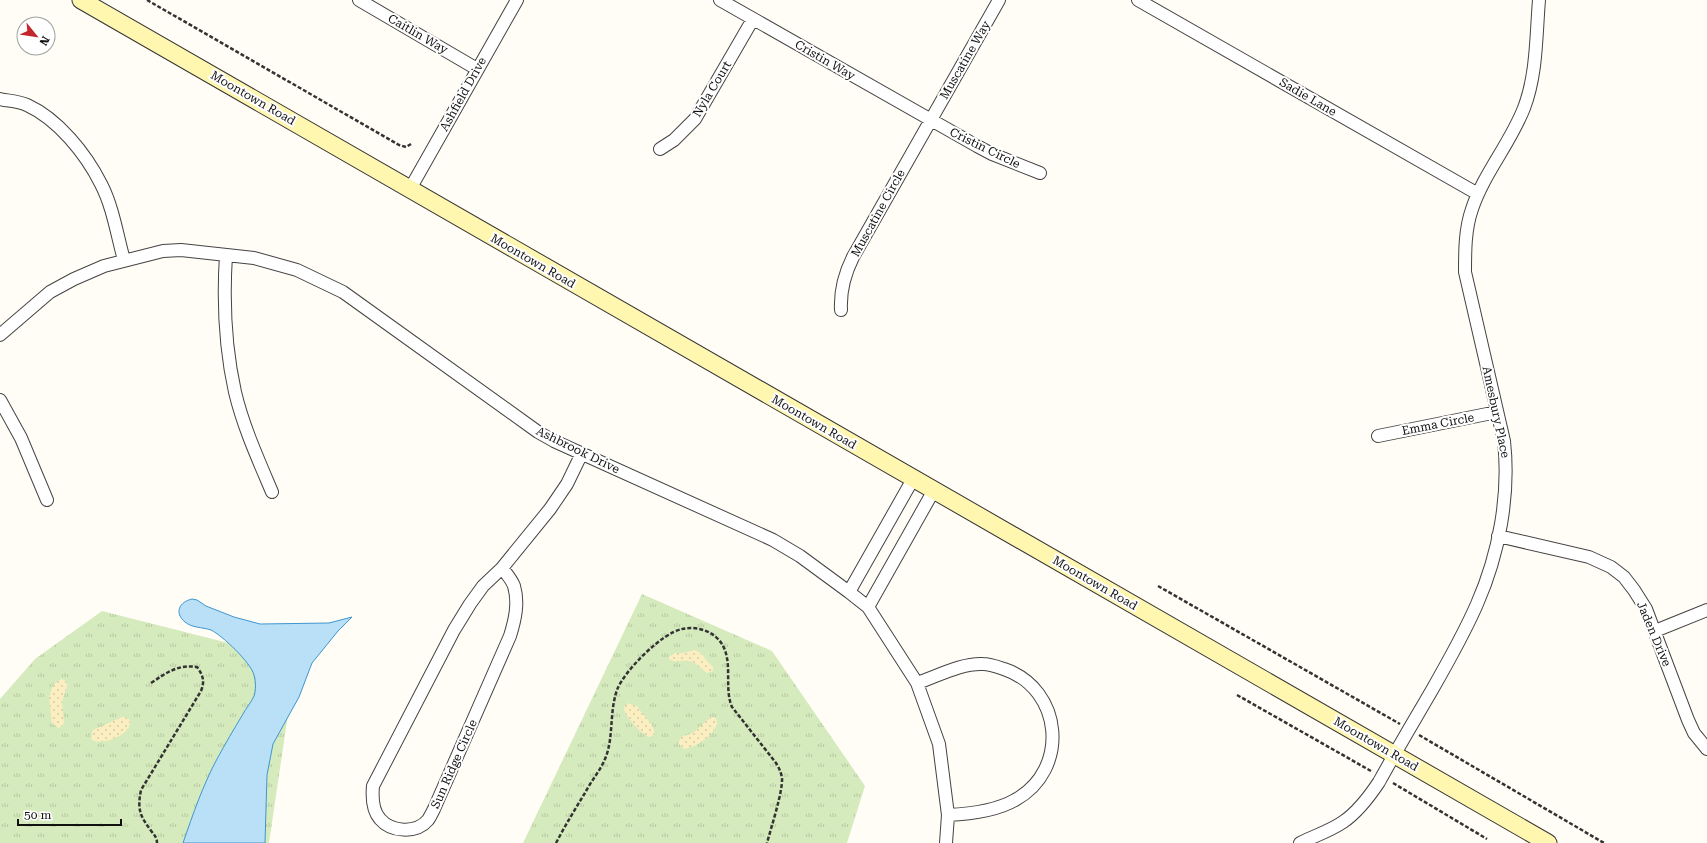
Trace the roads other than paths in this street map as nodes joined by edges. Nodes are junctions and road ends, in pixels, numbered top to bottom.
1 (81, 0) edge
2 (359, 0) edge
3 (517, 0) edge
4 (720, 0) edge
5 (999, 0) edge
6 (1138, 0) edge
7 (1539, 0) edge
8 (753, 20) junction
9 (478, 69) junction
10 (0, 99) edge
11 (930, 120) junction
12 (660, 150) dead end
13 (1040, 173) dead end
14 (410, 189) junction
15 (1478, 194) junction
16 (226, 255) junction
17 (124, 260) junction
18 (841, 310) dead end
19 (0, 335) edge
20 (0, 400) edge
21 (1497, 412) junction
22 (1378, 436) dead end
23 (582, 454) junction
24 (913, 479) junction
25 (934, 490) junction
26 (272, 492) dead end
27 (47, 500) dead end
28 (1498, 536) junction
29 (502, 568) junction
30 (850, 592) junction
31 (868, 607) junction
32 (1707, 610) edge
33 (1655, 631) junction
34 (917, 683) junction
35 (1707, 749) edge
36 (1395, 754) junction
37 (948, 815) junction
38 (946, 843) edge
39 (1300, 843) edge
40 (1548, 843) edge

1 - 14 street, Moontown Road
2 - 9 street, Caitlin Way
3 - 9 street, Ashfield Drive
4 - 8 street, Cristin Way
5 - 11 street, Muscatine Way
6 - 15 street, Sadie Lane
7 - 15 street, Amesbury Place
8 - 11 street, Cristin Way
8 - 12 street, Nyla Court
9 - 14 street, Ashfield Drive
10 - 17 street
11 - 13 street, Cristin Circle
11 - 18 street, Muscatine Circle
14 - 24 street, Moontown Road
15 - 21 street, Amesbury Place
16 - 17 street, Ashbrook Drive
16 - 23 street, Ashbrook Drive
16 - 26 street
17 - 19 street, Ashbrook Drive
20 - 27 street
21 - 22 street, Emma Circle
21 - 28 street, Amesbury Place
23 - 29 street, Sun Ridge Circle
23 - 30 street, Ashbrook Drive
24 - 25 street, Moontown Road
24 - 30 street
25 - 31 street
25 - 36 street, Moontown Road
28 - 33 street, Jaden Drive
28 - 36 street, Amesbury Place
29 - 29 street, Sun Ridge Circle
30 - 31 street, Ashbrook Drive
31 - 34 street, Ashbrook Drive
32 - 33 street
33 - 35 street, Jaden Drive
34 - 37 street, Ashbrook Drive
34 - 37 street
36 - 39 street, Amesbury Place
36 - 40 street, Moontown Road
37 - 38 street, Ashbrook Drive

